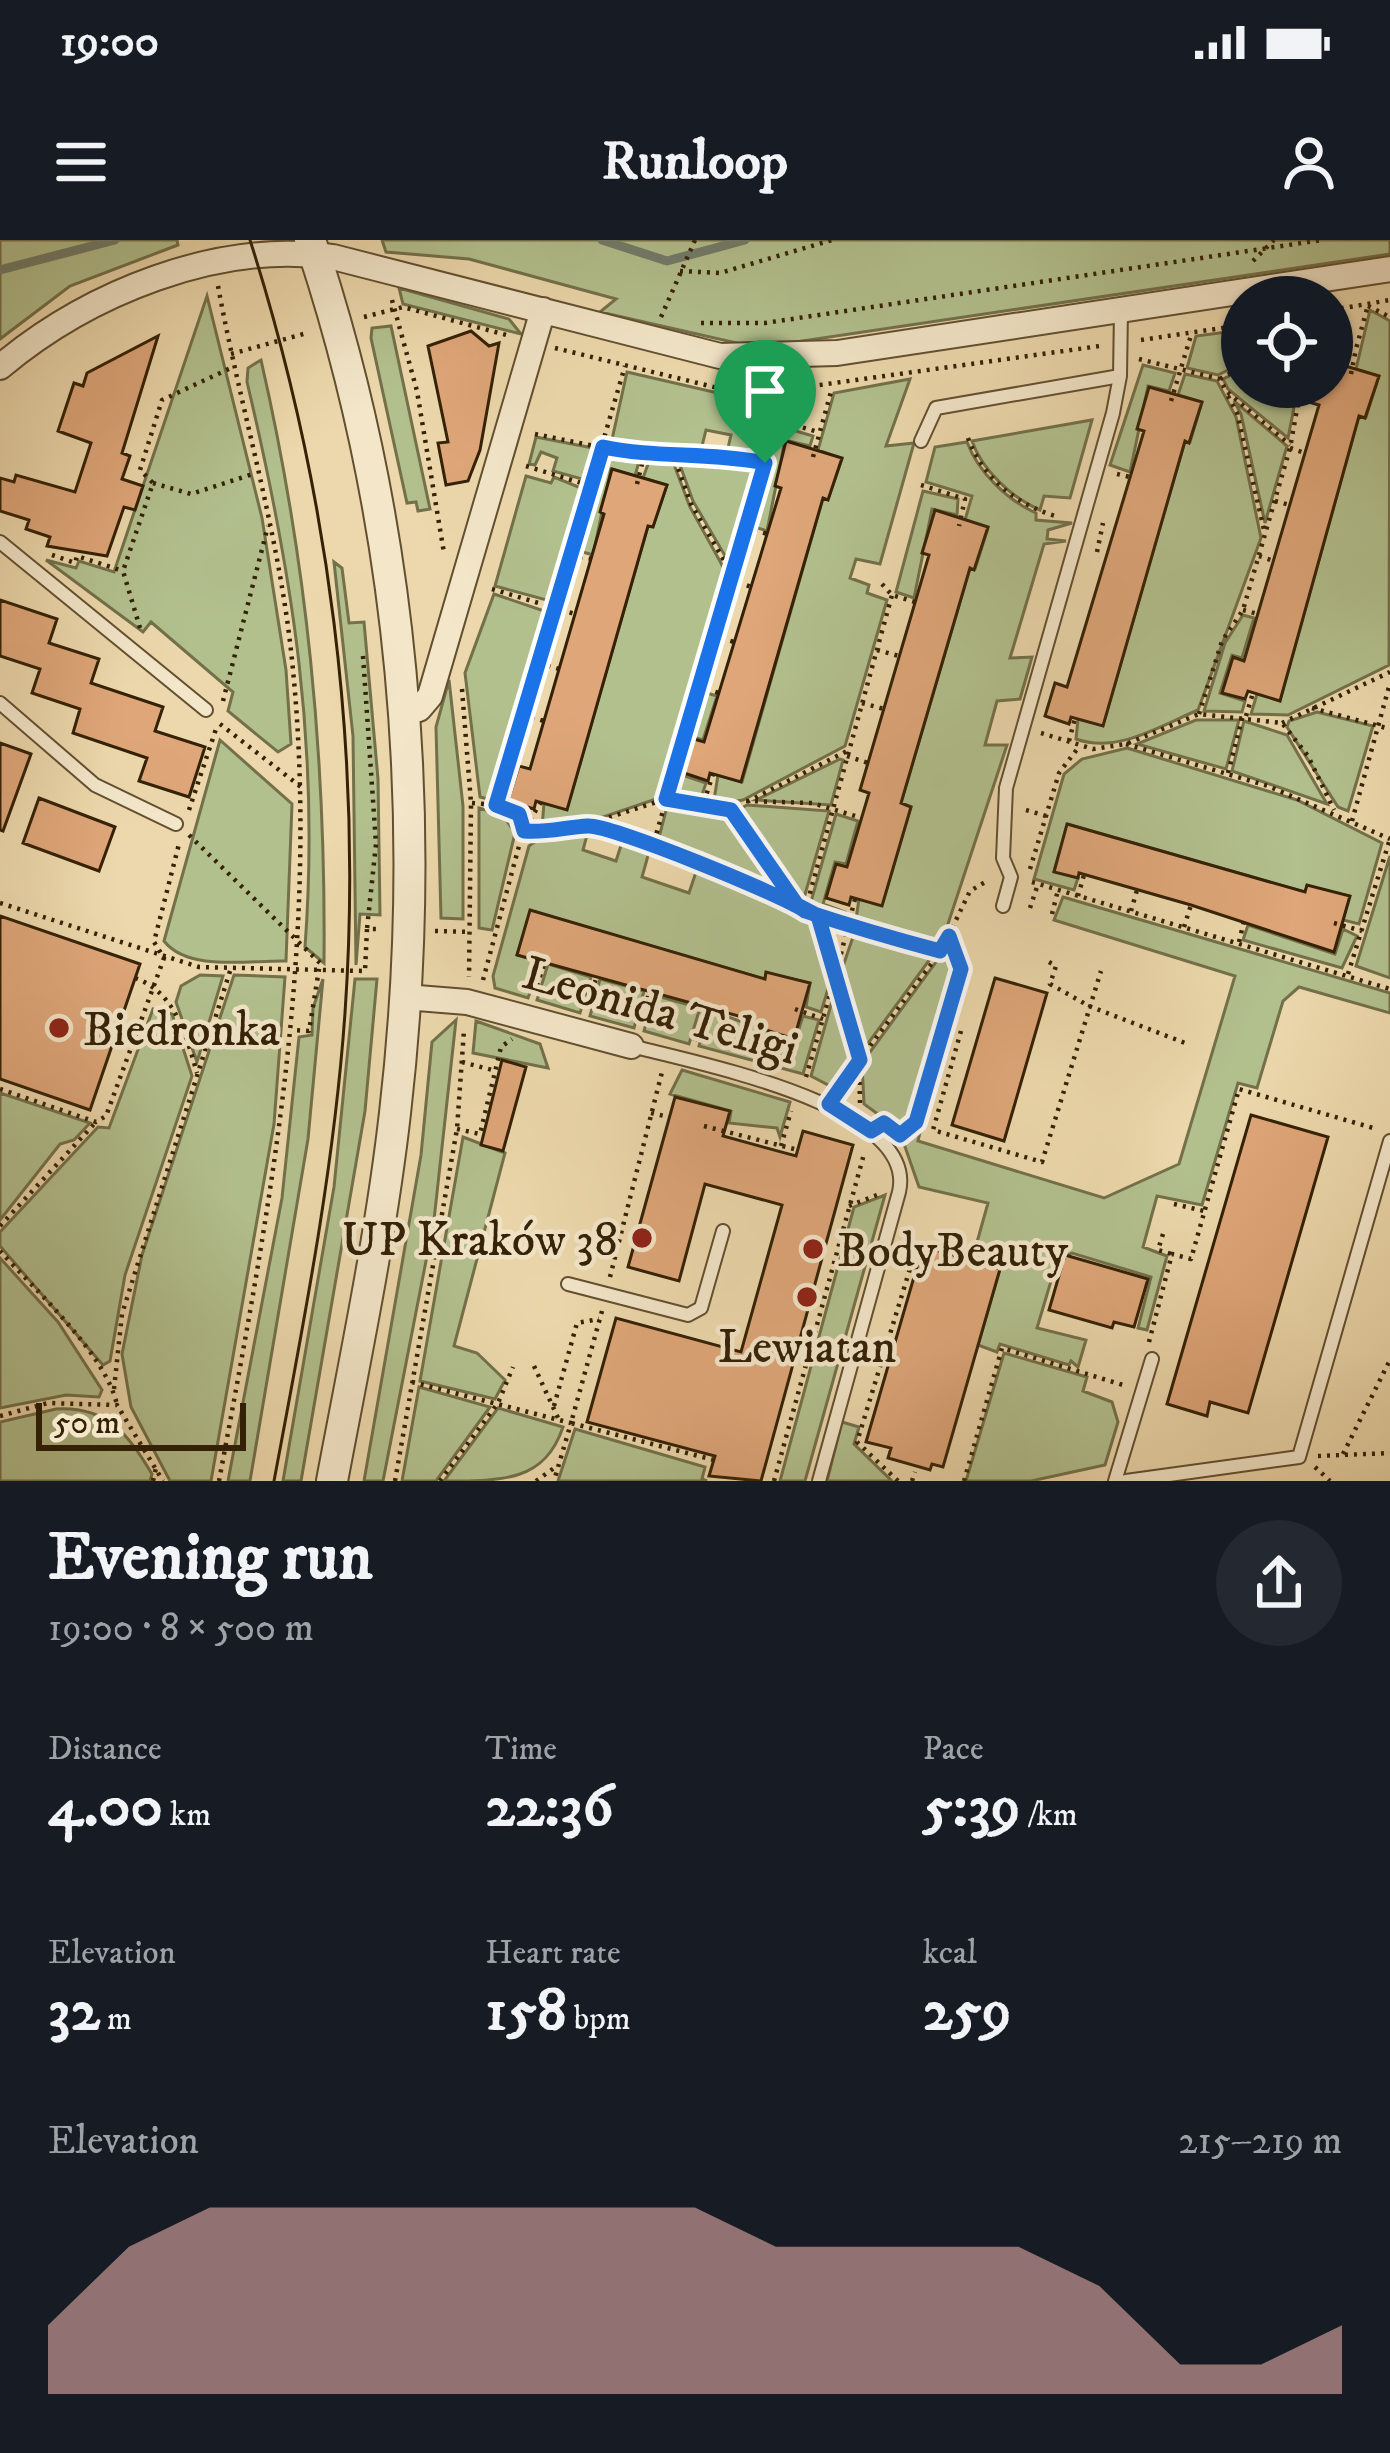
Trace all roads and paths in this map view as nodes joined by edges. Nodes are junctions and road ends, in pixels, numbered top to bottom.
1 (832, 240) edge
2 (1322, 240) edge
3 (694, 242) edge
4 (312, 246) edge
5 (1390, 269) edge
6 (681, 270) junction
7 (214, 272) dead end
8 (389, 289) dead end
9 (1390, 300) edge
10 (1368, 304) junction
11 (1353, 306) edge
12 (395, 309) junction
13 (543, 310) junction
14 (1121, 310) junction
15 (372, 315) dead end
16 (1390, 316) edge
17 (664, 323) dead end
18 (684, 323) dead end
19 (1192, 332) dead end
20 (308, 333) dead end
21 (1353, 348) edge
22 (1357, 349) junction
23 (230, 354) junction
24 (1138, 359) dead end
25 (625, 366) dead end
26 (1353, 366) edge
27 (233, 367) junction
28 (0, 368) edge
29 (1181, 370) junction
30 (1120, 376) junction
31 (1220, 379) edge
32 (833, 385) dead end
33 (784, 390) dead end
34 (1172, 401) dead end
35 (1235, 408) edge
36 (1245, 408) edge
37 (1297, 408) edge
38 (777, 420) junction
39 (819, 432) junction
40 (535, 434) dead end
41 (968, 438) dead end
42 (921, 442) dead end
43 (1290, 446) junction
44 (603, 447) junction
45 (645, 452) junction
46 (672, 452) junction
47 (1305, 453) dead end
48 (813, 457) dead end
49 (765, 463) junction
50 (526, 466) dead end
51 (259, 473) junction
52 (153, 483) junction
53 (637, 484) dead end
54 (921, 485) dead end
55 (591, 486) junction
56 (1275, 501) junction
57 (1290, 505) dead end
58 (1059, 518) dead end
59 (270, 521) junction
60 (746, 526) junction
61 (959, 526) dead end
62 (1105, 526) dead end
63 (1114, 529) dead end
64 (767, 534) dead end
65 (1265, 535) junction
66 (0, 542) edge
67 (13, 552) junction
68 (571, 555) junction
69 (1259, 556) junction
70 (445, 558) dead end
71 (592, 559) dead end
72 (1274, 561) dead end
73 (123, 572) junction
74 (731, 576) junction
75 (882, 584) dead end
76 (751, 587) dead end
77 (492, 589) dead end
78 (892, 595) junction
79 (915, 602) dead end
80 (555, 608) junction
81 (1243, 610) junction
82 (575, 614) dead end
83 (1258, 614) dead end
84 (713, 636) junction
85 (734, 642) dead end
86 (877, 650) junction
87 (363, 656) dead end
88 (899, 656) dead end
89 (150, 662) junction
90 (539, 663) junction
91 (559, 669) dead end
92 (459, 670) dead end
93 (1390, 672) edge
94 (1390, 682) edge
95 (698, 687) junction
96 (719, 693) dead end
97 (1253, 693) dead end
98 (862, 703) junction
99 (0, 704) edge
100 (1312, 708) junction
101 (884, 709) dead end
102 (206, 710) dead end
103 (404, 712) junction
104 (1199, 714) junction
105 (523, 715) junction
106 (1245, 716) junction
107 (1075, 718) dead end
108 (544, 721) dead end
109 (218, 723) junction
110 (1282, 723) junction
111 (1378, 726) junction
112 (1390, 729) edge
113 (1030, 730) dead end
114 (1069, 741) junction
115 (1126, 744) junction
116 (1078, 748) junction
117 (848, 753) junction
118 (868, 763) dead end
119 (1228, 773) junction
120 (713, 774) dead end
121 (301, 787) junction
122 (666, 799) junction
123 (471, 802) junction
124 (541, 802) dead end
125 (704, 802) junction
126 (746, 802) junction
127 (496, 805) junction
128 (833, 809) junction
129 (731, 810) junction
130 (1334, 810) junction
131 (862, 818) dead end
132 (1352, 820) junction
133 (590, 825) junction
134 (179, 827) junction
135 (524, 831) junction
136 (1390, 840) edge
137 (654, 842) junction
138 (1084, 874) dead end
139 (1011, 877) junction
140 (1038, 884) junction
141 (1058, 890) junction
142 (1137, 890) dead end
143 (1078, 896) junction
144 (855, 898) dead end
145 (0, 903) edge
146 (797, 905) junction
147 (1191, 905) dead end
148 (1003, 906) dead end
149 (1030, 908) dead end
150 (805, 911) junction
151 (1131, 911) junction
152 (1052, 914) dead end
153 (818, 916) junction
154 (1244, 921) dead end
155 (1334, 923) dead end
156 (850, 926) junction
157 (1184, 927) junction
158 (367, 929) junction
159 (380, 929) dead end
160 (440, 931) dead end
161 (1362, 931) junction
162 (472, 932) junction
163 (949, 936) junction
164 (296, 938) junction
165 (1239, 942) junction
166 (940, 951) junction
167 (164, 958) junction
168 (546, 959) dead end
169 (1049, 962) dead end
170 (231, 968) junction
171 (295, 970) junction
172 (320, 970) junction
173 (1101, 971) dead end
174 (1348, 974) junction
175 (597, 975) dead end
176 (835, 977) junction
177 (135, 978) dead end
178 (483, 981) dead end
179 (154, 985) junction
180 (468, 988) dead end
181 (1390, 989) edge
182 (650, 990) dead end
183 (405, 997) junction
184 (531, 1003) dead end
185 (704, 1006) dead end
186 (1089, 1006) junction
187 (795, 1009) dead end
188 (466, 1017) dead end
189 (584, 1018) dead end
190 (823, 1019) junction
191 (291, 1030) junction
192 (961, 1031) dead end
193 (523, 1032) dead end
194 (697, 1034) dead end
195 (634, 1040) junction
196 (1185, 1043) dead end
197 (860, 1060) junction
198 (462, 1062) junction
199 (808, 1069) dead end
200 (932, 1070) junction
201 (496, 1071) junction
202 (949, 1074) junction
203 (197, 1075) junction
204 (0, 1089) edge
205 (658, 1089) dead end
206 (829, 1104) junction
207 (860, 1106) dead end
208 (791, 1112) dead end
209 (651, 1113) junction
210 (669, 1117) dead end
211 (97, 1122) junction
212 (704, 1126) dead end
213 (458, 1129) junction
214 (1379, 1130) dead end
215 (871, 1131) junction
216 (1390, 1141) edge
217 (782, 1146) junction
218 (798, 1150) dead end
219 (848, 1162) dead end
220 (861, 1166) junction
221 (899, 1192) junction
222 (1174, 1204) dead end
223 (849, 1206) junction
224 (1204, 1211) junction
225 (0, 1226) edge
226 (723, 1231) dead end
227 (1162, 1234) dead end
228 (619, 1239) dead end
229 (916, 1249) dead end
230 (0, 1251) edge
231 (1172, 1254) junction
232 (568, 1284) dead end
233 (1152, 1359) joint
234 (1390, 1360) edge
235 (533, 1366) dead end
236 (513, 1367) dead end
237 (412, 1382) junction
238 (114, 1389) junction
239 (1142, 1391) junction
240 (498, 1403) junction
241 (117, 1405) junction
242 (554, 1406) junction
243 (0, 1416) edge
244 (560, 1420) junction
245 (571, 1424) junction
246 (1390, 1453) edge
247 (1343, 1454) junction
248 (1299, 1457) junction
249 (714, 1460) dead end
250 (557, 1466) junction
251 (156, 1468) junction
252 (914, 1472) dead end
253 (763, 1474) dead end
254 (774, 1479) edge
255 (153, 1481) edge
256 (163, 1481) edge
257 (219, 1481) edge
258 (332, 1481) edge
259 (395, 1481) edge
260 (440, 1481) edge
261 (536, 1481) edge
262 (554, 1481) edge
263 (819, 1481) edge
264 (898, 1481) edge
265 (912, 1481) edge
266 (964, 1481) edge
267 (1115, 1481) edge
268 (1126, 1481) edge

1 - 6 path
2 - 18 path
3 - 6 path
4 - 13 street
4 - 28 street
4 - 103 street
5 - 14 street
6 - 17 path
7 - 23 path
8 - 12 path
9 - 10 path
10 - 11 path
10 - 16 path
10 - 22 path
12 - 15 path
12 - 70 path
13 - 14 street
13 - 103 street
14 - 30 lane
19 - 29 path
20 - 23 path
21 - 22 path
22 - 26 path
23 - 27 path
24 - 29 path
25 - 44 path
27 - 51 path
27 - 52 path
29 - 31 path
29 - 34 path
30 - 42 lane
30 - 139 lane
32 - 39 path
33 - 38 path
35 - 65 path
36 - 43 path
37 - 43 path
38 - 39 path
38 - 49 path
39 - 48 path
40 - 44 path
41 - 58 path
43 - 47 path
43 - 56 path
44 - 45 path
44 - 55 path
45 - 46 path
45 - 53 path
46 - 49 path
46 - 74 path
49 - 60 path
50 - 55 path
51 - 52 path
51 - 59 path
52 - 73 path
54 - 61 path
55 - 68 path
56 - 57 path
56 - 65 path
59 - 109 path
59 - 121 path
60 - 64 path
60 - 74 path
62 - 63 path
65 - 69 path
66 - 67 lane
67 - 73 path
67 - 89 lane
68 - 71 path
68 - 80 path
69 - 72 path
69 - 81 path
73 - 89 path
74 - 76 path
74 - 84 path
75 - 78 path
77 - 80 path
78 - 79 path
78 - 86 path
80 - 82 path
80 - 90 path
81 - 83 path
81 - 104 path
84 - 85 path
84 - 95 path
86 - 88 path
86 - 98 path
87 - 158 path
89 - 102 lane
90 - 91 path
90 - 105 path
92 - 123 path
93 - 100 path
94 - 111 path
95 - 96 path
95 - 122 path
97 - 106 path
98 - 101 path
98 - 117 path
99 - 134 lane
100 - 110 path
100 - 111 path
103 - 183 street
104 - 106 path
104 - 115 path
105 - 108 path
105 - 127 path
106 - 110 path
106 - 119 path
107 - 114 path
109 - 121 path
109 - 134 path
110 - 130 path
111 - 112 path
111 - 132 path
113 - 114 path
114 - 116 path
115 - 116 path
115 - 119 path
116 - 140 path
117 - 118 path
117 - 126 path
117 - 128 path
119 - 130 path
120 - 125 path
121 - 164 path
122 - 125 path
122 - 133 path
122 - 137 path
123 - 127 path
123 - 162 path
124 - 135 path
125 - 129 path
126 - 128 path
126 - 129 path
127 - 135 path
128 - 131 path
128 - 150 path
129 - 146 path
130 - 132 path
132 - 136 path
133 - 135 path
133 - 137 path
134 - 164 path
134 - 167 path
135 - 178 path
136 - 161 path
137 - 146 path
138 - 143 path
139 - 148 lane
139 - 163 path
140 - 141 path
140 - 149 path
141 - 143 path
141 - 152 path
142 - 151 path
143 - 151 path
144 - 156 path
145 - 167 path
146 - 150 path
147 - 157 path
150 - 153 path
151 - 157 path
153 - 156 path
153 - 176 path
154 - 165 path
155 - 161 path
156 - 166 path
156 - 176 path
157 - 165 path
158 - 159 path
158 - 172 path
160 - 162 path
161 - 174 path
162 - 180 path
163 - 166 path
163 - 200 path
164 - 171 path
164 - 172 path
165 - 174 path
166 - 197 path
167 - 170 path
167 - 179 path
168 - 184 path
169 - 186 path
170 - 171 path
170 - 203 path
171 - 172 path
171 - 191 path
172 - 191 path
173 - 186 path
174 - 181 path
175 - 189 path
176 - 190 path
176 - 197 path
177 - 179 path
179 - 203 path
179 - 211 path
182 - 195 path
183 - 195 street, Leonida Teligi
183 - 258 street
185 - 194 path
186 - 196 path
186 - 202 path
187 - 190 path
188 - 198 path
190 - 199 path
191 - 257 path
192 - 202 path
193 - 201 path
195 - 206 lane, Leonida Teligi
197 - 206 path
197 - 207 path
198 - 201 path
198 - 213 path
200 - 202 path
200 - 215 path
201 - 213 path
203 - 238 path
204 - 211 path
205 - 209 path
206 - 215 lane, Leonida Teligi
208 - 217 path
209 - 210 path
209 - 228 path
211 - 225 path
212 - 217 path
213 - 237 path
214 - 224 path
215 - 220 path
215 - 221 lane, Leonida Teligi
216 - 248 lane
217 - 218 path
219 - 220 path
220 - 223 path
221 - 223 path
221 - 263 lane
222 - 224 path
223 - 254 path
224 - 231 path
226 - 232 lane
227 - 231 path
229 - 264 path
230 - 238 path
231 - 233 path
233 - 239 lane
234 - 247 path
235 - 242 path
236 - 240 path
237 - 240 path
237 - 259 path
238 - 241 path
239 - 266 path
239 - 267 lane
240 - 244 path
240 - 260 path
241 - 243 path
241 - 251 path
242 - 244 path
242 - 245 path
244 - 245 path
245 - 249 path
245 - 250 path
246 - 247 path
247 - 248 path
248 - 268 lane
250 - 261 path
250 - 262 path
251 - 255 path
251 - 256 path
252 - 265 path
253 - 254 path

